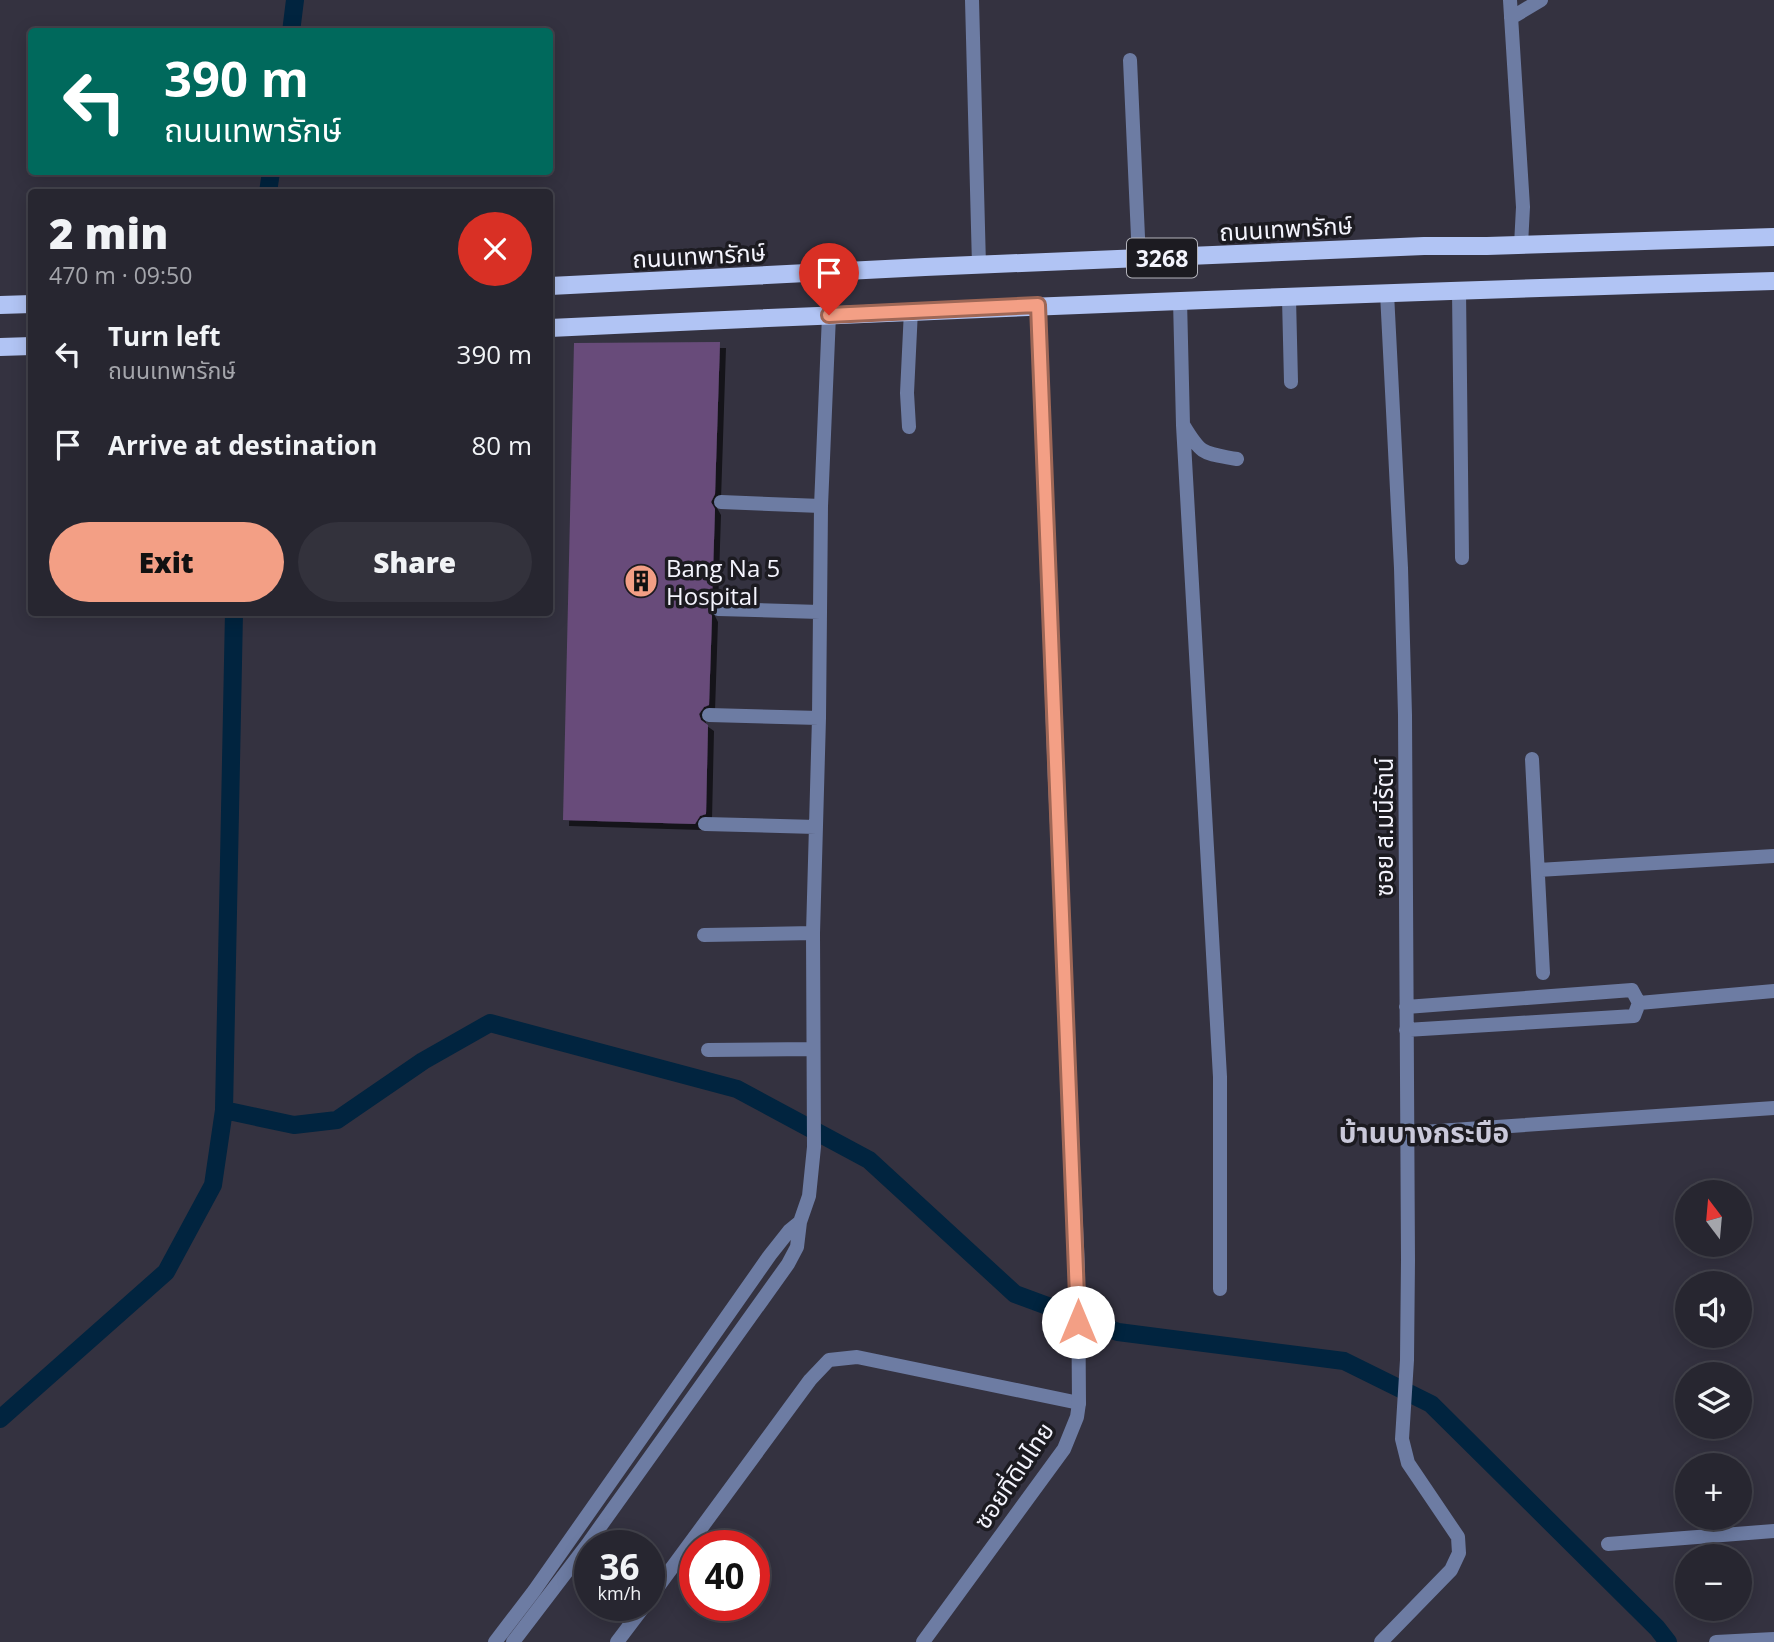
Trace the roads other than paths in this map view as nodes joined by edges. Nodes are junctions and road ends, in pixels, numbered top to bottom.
1 (972, 0) edge
2 (1510, 0) edge
3 (1541, 0) edge
4 (1511, 18) junction
5 (1130, 60) dead end
6 (1774, 237) edge
7 (1521, 245) junction
8 (1139, 258) junction
9 (979, 265) junction
10 (1774, 281) edge
11 (553, 286) edge
12 (1459, 290) junction
13 (1387, 293) junction
14 (1289, 298) junction
15 (1180, 300) junction
16 (28, 304) edge
17 (0, 305) edge
18 (1038, 305) junction
19 (911, 310) junction
20 (829, 315) junction
21 (553, 328) edge
22 (28, 346) edge
23 (0, 347) edge
24 (1291, 382) dead end
25 (1183, 425) junction
26 (909, 427) dead end
27 (1237, 459) dead end
28 (721, 502) dead end
29 (821, 506) junction
30 (1462, 558) dead end
31 (718, 609) dead end
32 (820, 611) junction
33 (709, 715) dead end
34 (819, 718) junction
35 (1532, 759) dead end
36 (705, 824) dead end
37 (816, 828) junction
38 (1774, 856) edge
39 (1538, 870) junction
40 (813, 933) junction
41 (704, 935) dead end
42 (1543, 972) dead end
43 (1774, 991) edge
44 (1639, 1003) junction
45 (1406, 1007) junction
46 (1406, 1030) junction
47 (813, 1049) junction
48 (708, 1050) dead end
49 (1774, 1108) edge
50 (1408, 1133) junction
51 (800, 1222) junction
52 (1220, 1289) dead end
53 (701, 1353) junction
54 (717, 1363) junction
55 (1079, 1403) junction
56 (1774, 1531) edge
57 (1608, 1544) dead end
58 (665, 1577) edge
59 (633, 1621) edge
60 (1774, 1639) edge
61 (495, 1642) edge
62 (513, 1642) edge
63 (617, 1642) edge
64 (923, 1642) edge
65 (1381, 1642) edge
66 (1716, 1642) edge

1 - 9 street
2 - 4 street
3 - 4 street
4 - 7 street
5 - 8 street
6 - 7 main road, ถนนเทพารักษ์ / 3268
7 - 8 main road, ถนนเทพารักษ์ / 3268
8 - 9 main road, ถนนเทพารักษ์ / 3268
9 - 11 main road, ถนนเทพารักษ์ / 3268
10 - 12 main road, 3268
12 - 13 main road, 3268
12 - 30 street
13 - 14 main road, 3268
13 - 45 street, ซอย ส.มนีรัตน์
14 - 15 main road, 3268
14 - 24 street
15 - 18 main road, 3268
15 - 25 street
16 - 17 main road
18 - 19 main road, 3268
18 - 55 street, ซอยที่ดินไทย
19 - 20 main road, 3268
19 - 26 street
20 - 21 main road, 3268
20 - 29 street
22 - 23 main road
25 - 27 street
25 - 52 street
28 - 29 street
29 - 32 street
31 - 32 street
32 - 34 street
33 - 34 street
34 - 37 street
35 - 39 street
36 - 37 street
37 - 40 street
38 - 39 street
39 - 42 street
40 - 41 street
40 - 47 street
43 - 44 street
44 - 45 street
44 - 46 street
45 - 46 street, ซอย ส.มนีรัตน์
46 - 50 street, ซอย ส.มนีรัตน์
47 - 48 street
47 - 51 street
49 - 50 street
50 - 65 street, ซอย ส.มนีรัตน์
51 - 53 street
51 - 54 street
53 - 54 street
53 - 61 street
54 - 62 street
55 - 58 street
55 - 64 street, ซอยที่ดินไทย
56 - 57 street
59 - 63 street
60 - 66 street

